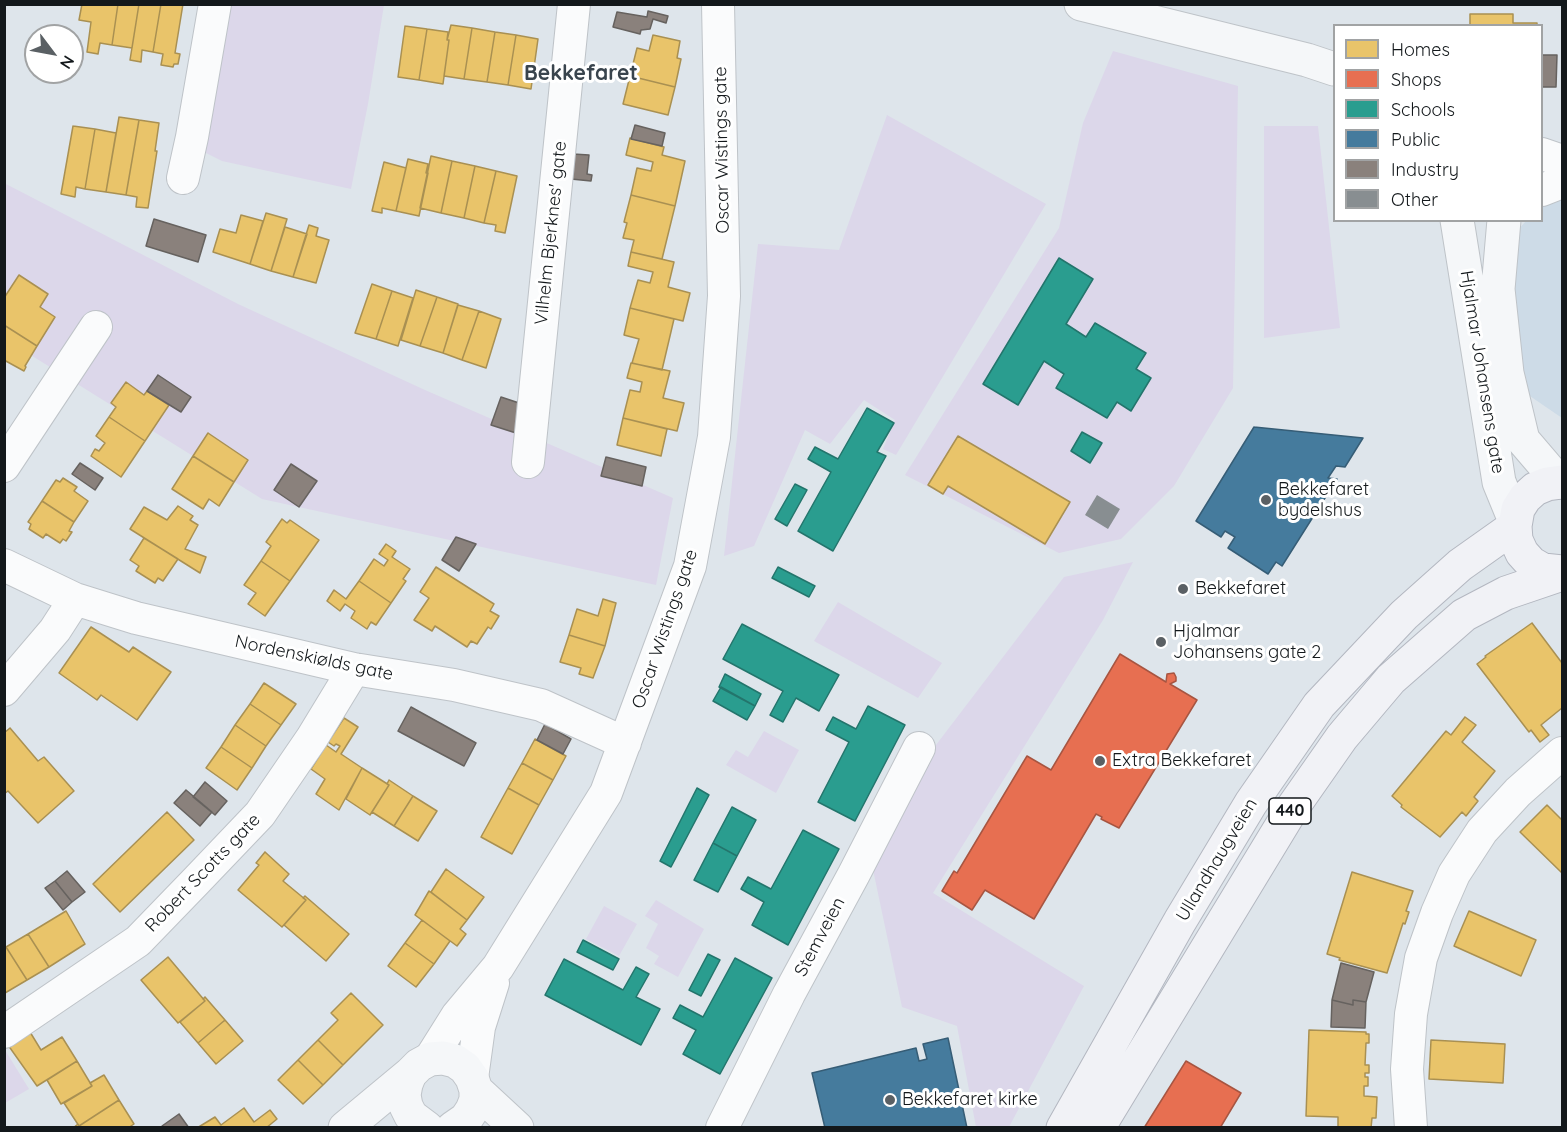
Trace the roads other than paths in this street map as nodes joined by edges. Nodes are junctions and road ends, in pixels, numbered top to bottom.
1 (215, 4) edge
2 (574, 4) edge
3 (718, 4) edge
4 (1081, 4) edge
5 (1333, 68) edge
6 (1543, 154) edge
7 (1563, 161) edge
8 (183, 178) dead end
9 (1563, 182) edge
10 (1543, 190) edge
11 (1457, 222) edge
12 (1504, 222) edge
13 (96, 327) dead end
14 (528, 462) dead end
15 (4, 466) edge
16 (1561, 482) edge
17 (1515, 524) junction
18 (4, 565) edge
19 (1563, 573) edge
20 (75, 599) junction
21 (354, 669) junction
22 (4, 690) edge
23 (625, 743) junction
24 (919, 748) dead end
25 (1563, 753) edge
26 (498, 967) junction
27 (4, 1032) edge
28 (420, 1066) junction
29 (474, 1084) junction
30 (345, 1128) edge
31 (427, 1128) edge
32 (453, 1128) edge
33 (517, 1128) edge
34 (722, 1128) edge
35 (1063, 1128) edge
36 (1098, 1128) edge
37 (1411, 1128) edge

1 - 8 street
2 - 14 street, Vilhelm Bjerknes' gate
3 - 23 street, Oscar Wistings gate
4 - 5 street
6 - 7 street
9 - 10 street
11 - 17 street, Hjalmar Johansens gate
12 - 16 street, Hjalmar Johansens gate
13 - 15 street
16 - 17 main road, 440
17 - 19 main road, 440
17 - 35 main road, Ullandhaugveien / 440
18 - 20 street, Nordenskiølds gate
19 - 36 main road, Ullandhaugveien / 440
20 - 21 street, Nordenskiølds gate
20 - 22 street
21 - 23 street, Nordenskiølds gate
21 - 27 street, Robert Scotts gate
23 - 26 street, Oscar Wistings gate
24 - 34 street, Stemveien
25 - 37 street
26 - 28 street, Oscar Wistings gate
26 - 29 street, Oscar Wistings gate
28 - 29 street
28 - 30 street
28 - 31 street
29 - 32 street
29 - 33 street

